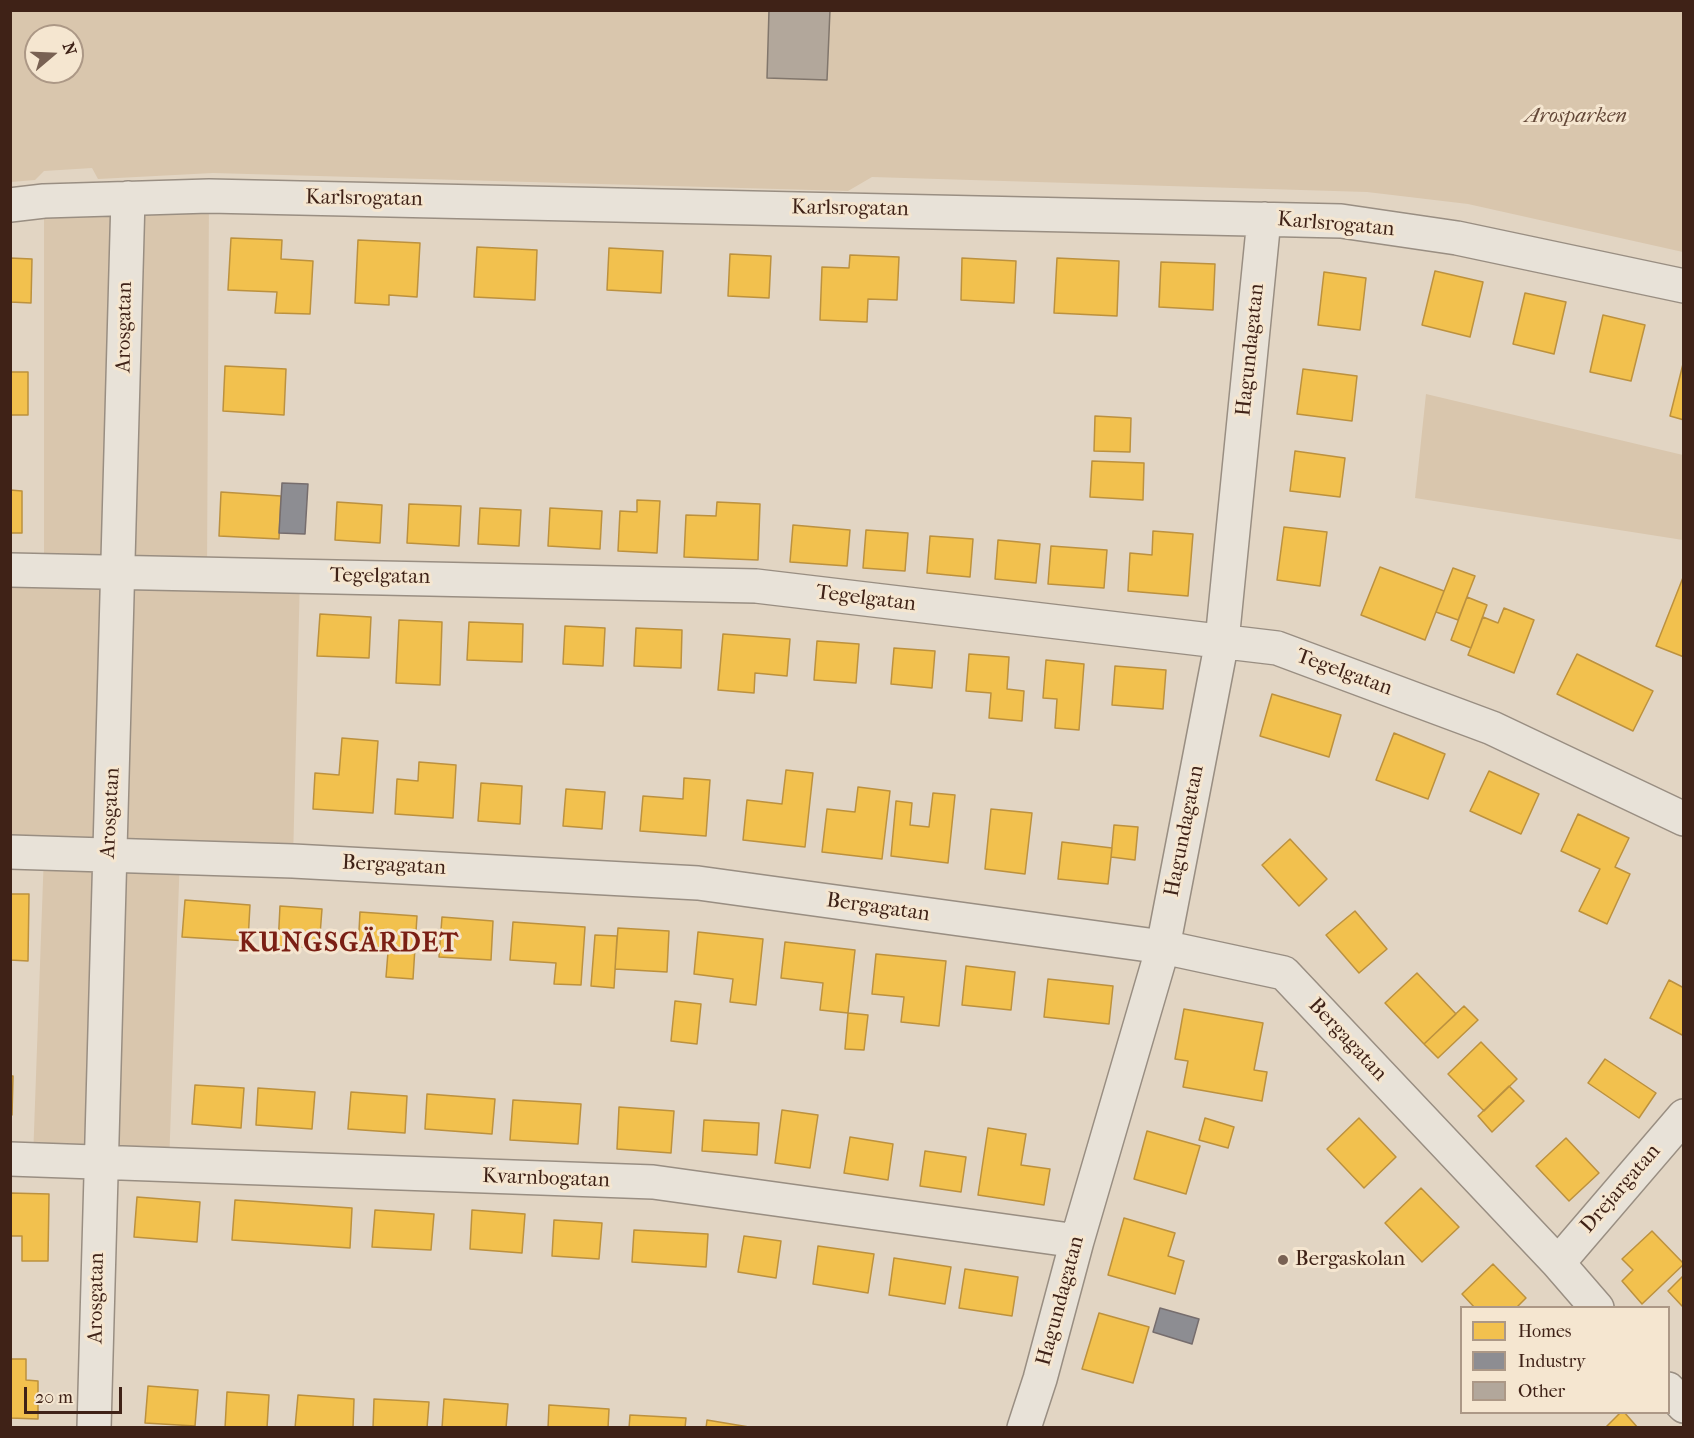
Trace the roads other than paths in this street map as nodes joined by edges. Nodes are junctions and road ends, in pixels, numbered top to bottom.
1 (128, 198) junction
2 (10, 205) edge
3 (1264, 219) junction
4 (1683, 286) edge
5 (10, 570) edge
6 (119, 572) junction
7 (1222, 641) junction
8 (1683, 819) edge
9 (10, 852) edge
10 (109, 854) junction
11 (1163, 946) junction
12 (1683, 1116) edge
13 (10, 1159) edge
14 (100, 1161) junction
15 (1077, 1241) junction
16 (1558, 1263) junction
17 (1595, 1306) edge
18 (1670, 1391) edge
19 (1683, 1406) edge
20 (94, 1428) edge
21 (1024, 1428) edge

1 - 2 street, Karlsrogatan
1 - 3 street, Karlsrogatan
1 - 6 street, Arosgatan
3 - 4 street, Karlsrogatan
3 - 7 street, Hagundagatan
5 - 6 street, Tegelgatan
6 - 7 street, Tegelgatan
6 - 10 street, Arosgatan
7 - 8 street, Tegelgatan
7 - 11 street, Hagundagatan
9 - 10 street, Bergagatan
10 - 11 street, Bergagatan
10 - 14 street, Arosgatan
11 - 15 street, Hagundagatan
11 - 16 street, Bergagatan
12 - 16 street, Drejargatan
13 - 14 street, Kvarnbogatan
14 - 15 street, Kvarnbogatan
14 - 20 street, Arosgatan
15 - 21 street, Hagundagatan
16 - 17 street, Bergagatan
18 - 19 street

